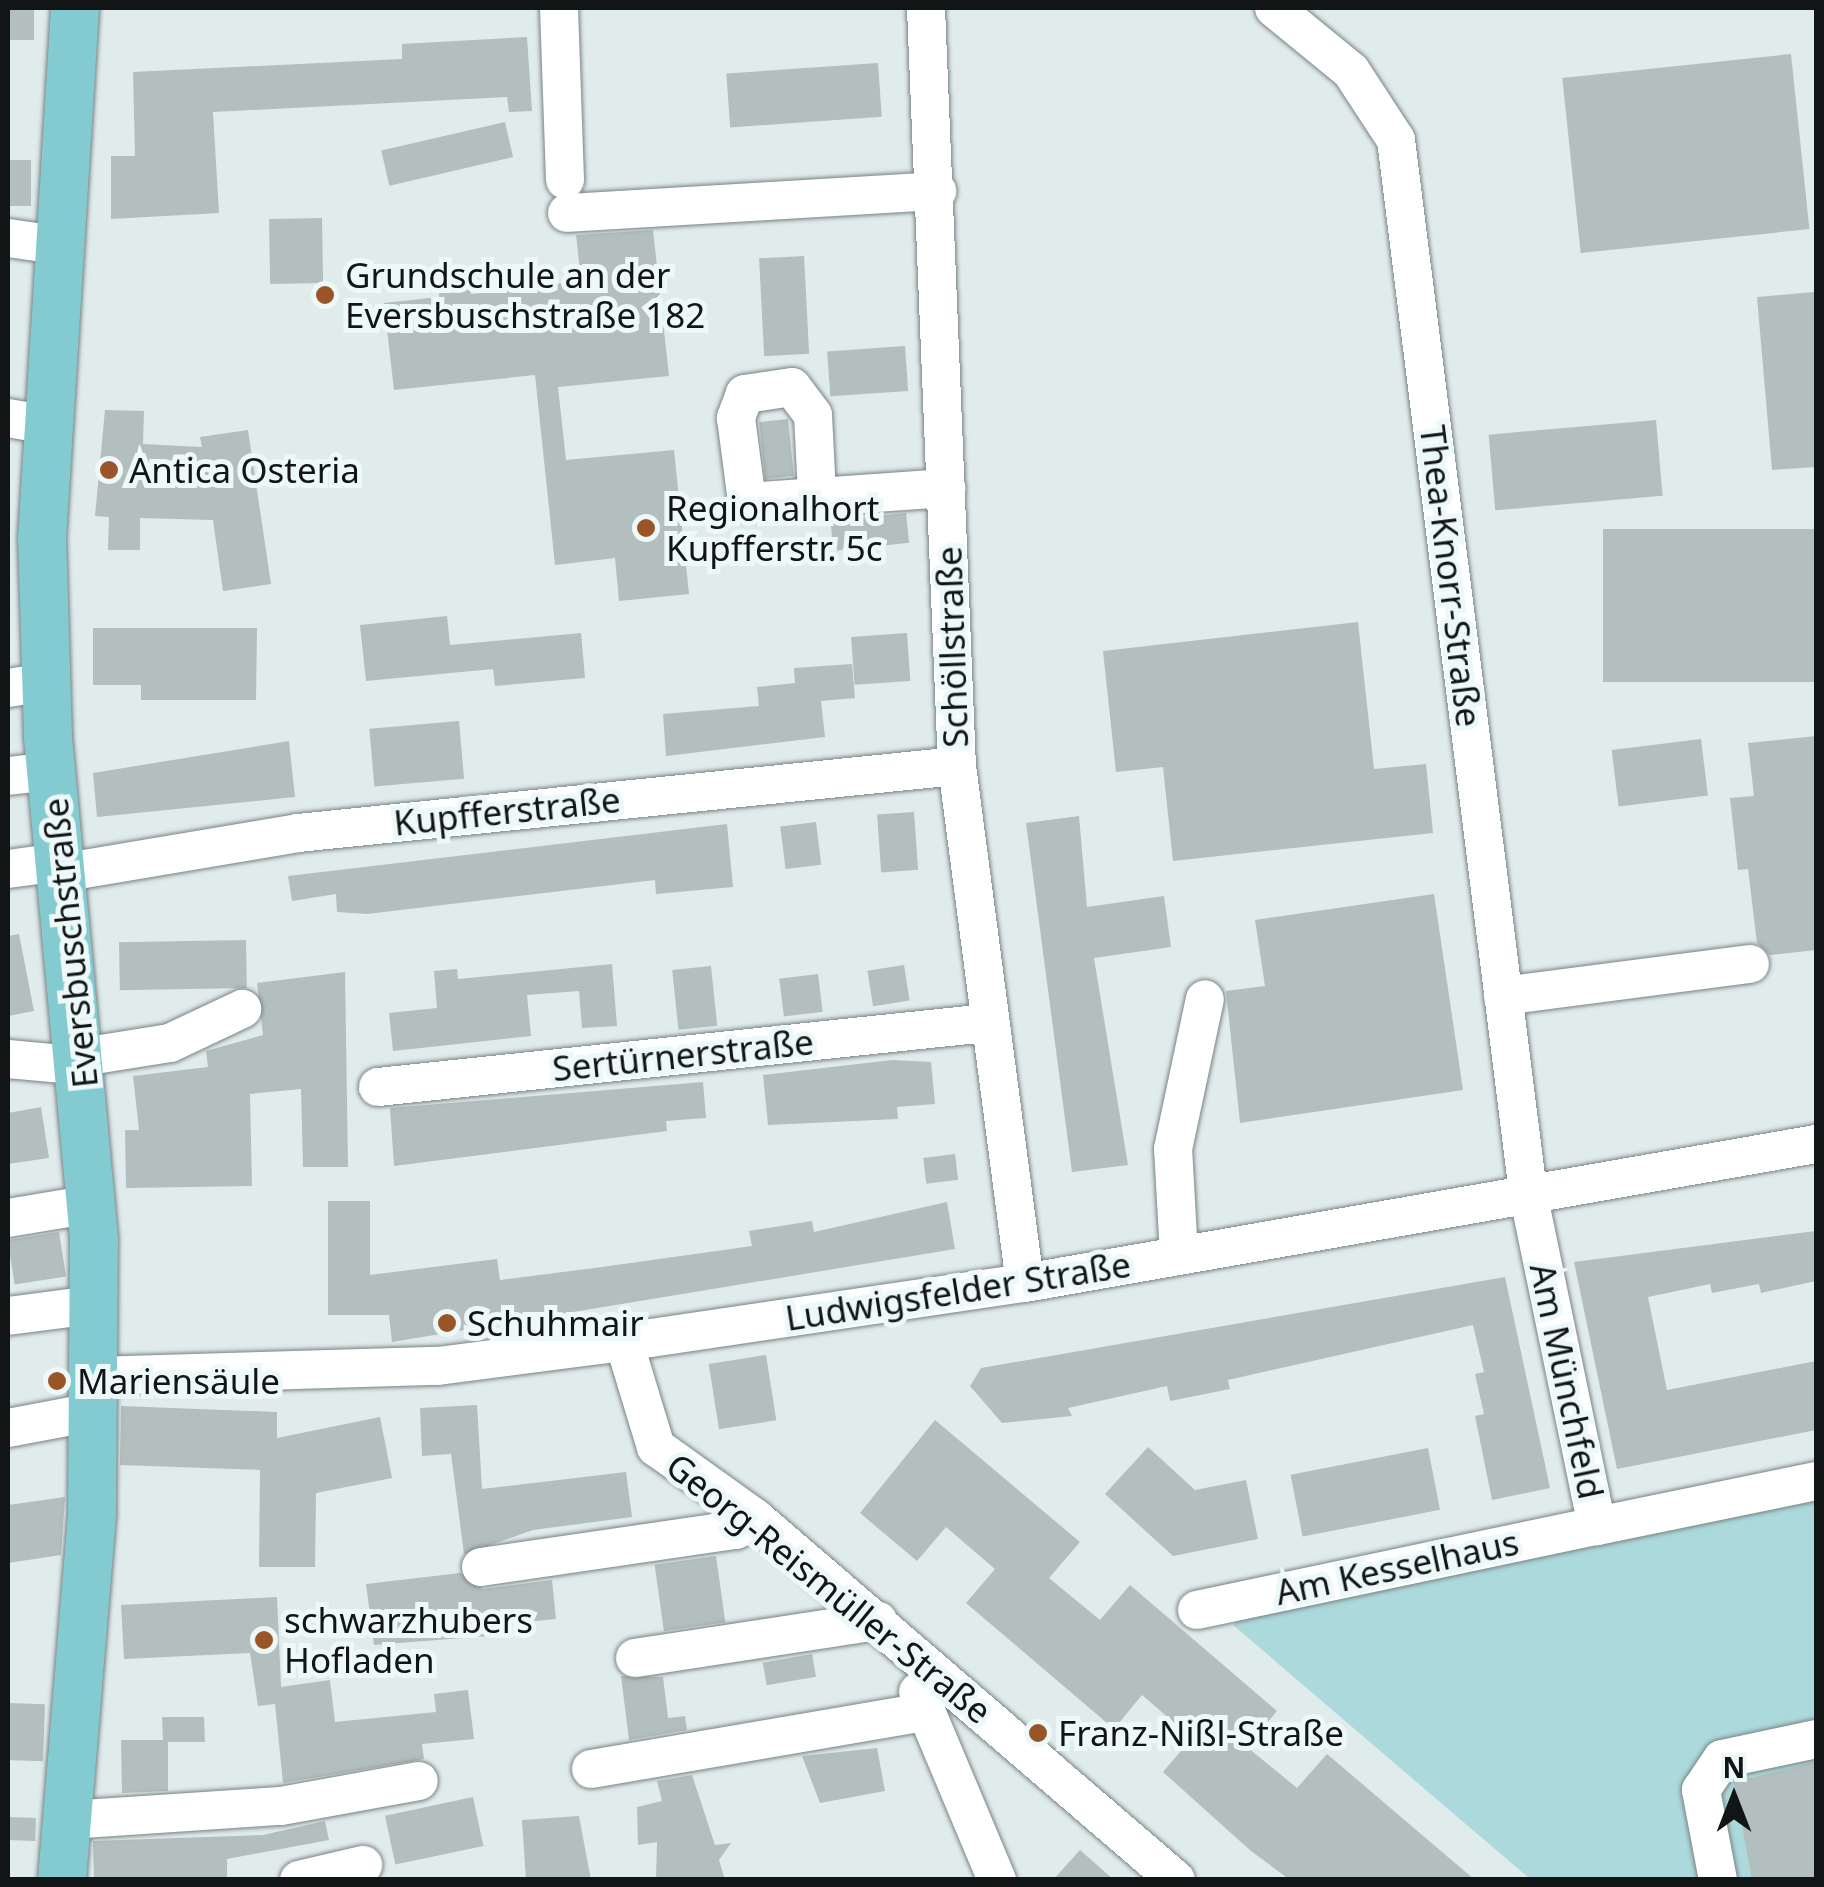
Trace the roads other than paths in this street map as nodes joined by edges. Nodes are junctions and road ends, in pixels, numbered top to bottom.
1 (76, 8) edge
2 (559, 8) edge
3 (926, 8) edge
4 (1274, 8) edge
5 (936, 190) junction
6 (8, 238) edge
7 (64, 246) junction
8 (27, 422) edge
9 (947, 488) junction
10 (816, 494) dead end
11 (26, 685) edge
12 (957, 766) junction
13 (29, 774) edge
14 (59, 868) junction
15 (8, 870) edge
16 (1750, 964) dead end
17 (1503, 996) junction
18 (1204, 999) dead end
19 (242, 1010) dead end
20 (988, 1022) junction
21 (8, 1058) edge
22 (82, 1061) junction
23 (378, 1087) dead end
24 (1816, 1144) edge
25 (1528, 1193) junction
26 (92, 1204) junction
27 (8, 1218) edge
28 (1179, 1255) junction
29 (1025, 1282) junction
30 (93, 1306) junction
31 (8, 1316) edge
32 (624, 1342) junction
33 (93, 1394) junction
34 (8, 1428) edge
35 (1816, 1481) edge
36 (755, 1518) junction
37 (1596, 1526) junction
38 (482, 1568) dead end
39 (1197, 1610) dead end
40 (886, 1627) junction
41 (635, 1658) dead end
42 (926, 1712) junction
43 (1816, 1739) edge
44 (591, 1769) dead end
45 (419, 1781) dead end
46 (68, 1820) junction
47 (363, 1865) dead end
48 (62, 1880) edge
49 (298, 1880) edge
50 (997, 1880) edge
51 (1176, 1880) edge
52 (1718, 1880) edge

1 - 7 main road, Eversbuschstraße
2 - 5 street
3 - 5 street, Schöllstraße
4 - 17 street, Thea-Knorr-Straße
5 - 9 street, Schöllstraße
6 - 7 street
7 - 8 main road, Eversbuschstraße
8 - 11 main road, Eversbuschstraße
9 - 10 street
9 - 12 street, Schöllstraße
11 - 13 main road, Eversbuschstraße
12 - 14 street, Kupfferstraße
12 - 20 street, Schöllstraße
13 - 14 main road, Eversbuschstraße
14 - 15 street, Kupfferstraße
14 - 22 main road, Eversbuschstraße
16 - 17 street
17 - 25 street, Thea-Knorr-Straße
18 - 28 street
19 - 22 street
20 - 23 street, Sertürnerstraße
20 - 29 street, Schöllstraße
21 - 22 street
22 - 26 main road, Eversbuschstraße
24 - 25 street, Ludwigsfelder Straße
25 - 28 street, Ludwigsfelder Straße
25 - 37 street, Am Münchfeld
26 - 27 street
26 - 30 main road, Eversbuschstraße
28 - 29 street, Ludwigsfelder Straße
29 - 32 street, Ludwigsfelder Straße
30 - 31 street
30 - 33 main road, Eversbuschstraße
32 - 33 street, Ludwigsfelder Straße
32 - 36 street, Georg-Reismüller-Straße
33 - 34 street, Ludwigsfelder Straße
33 - 46 main road, Eversbuschstraße
35 - 37 street, Am Münchfeld
36 - 38 street
36 - 40 street, Georg-Reismüller-Straße
37 - 39 street, Am Kesselhaus
40 - 41 street
40 - 42 street
40 - 51 street, Georg-Reismüller-Straße
42 - 44 street
42 - 50 street
43 - 52 street
45 - 46 street
46 - 48 main road, Eversbuschstraße
47 - 49 street

